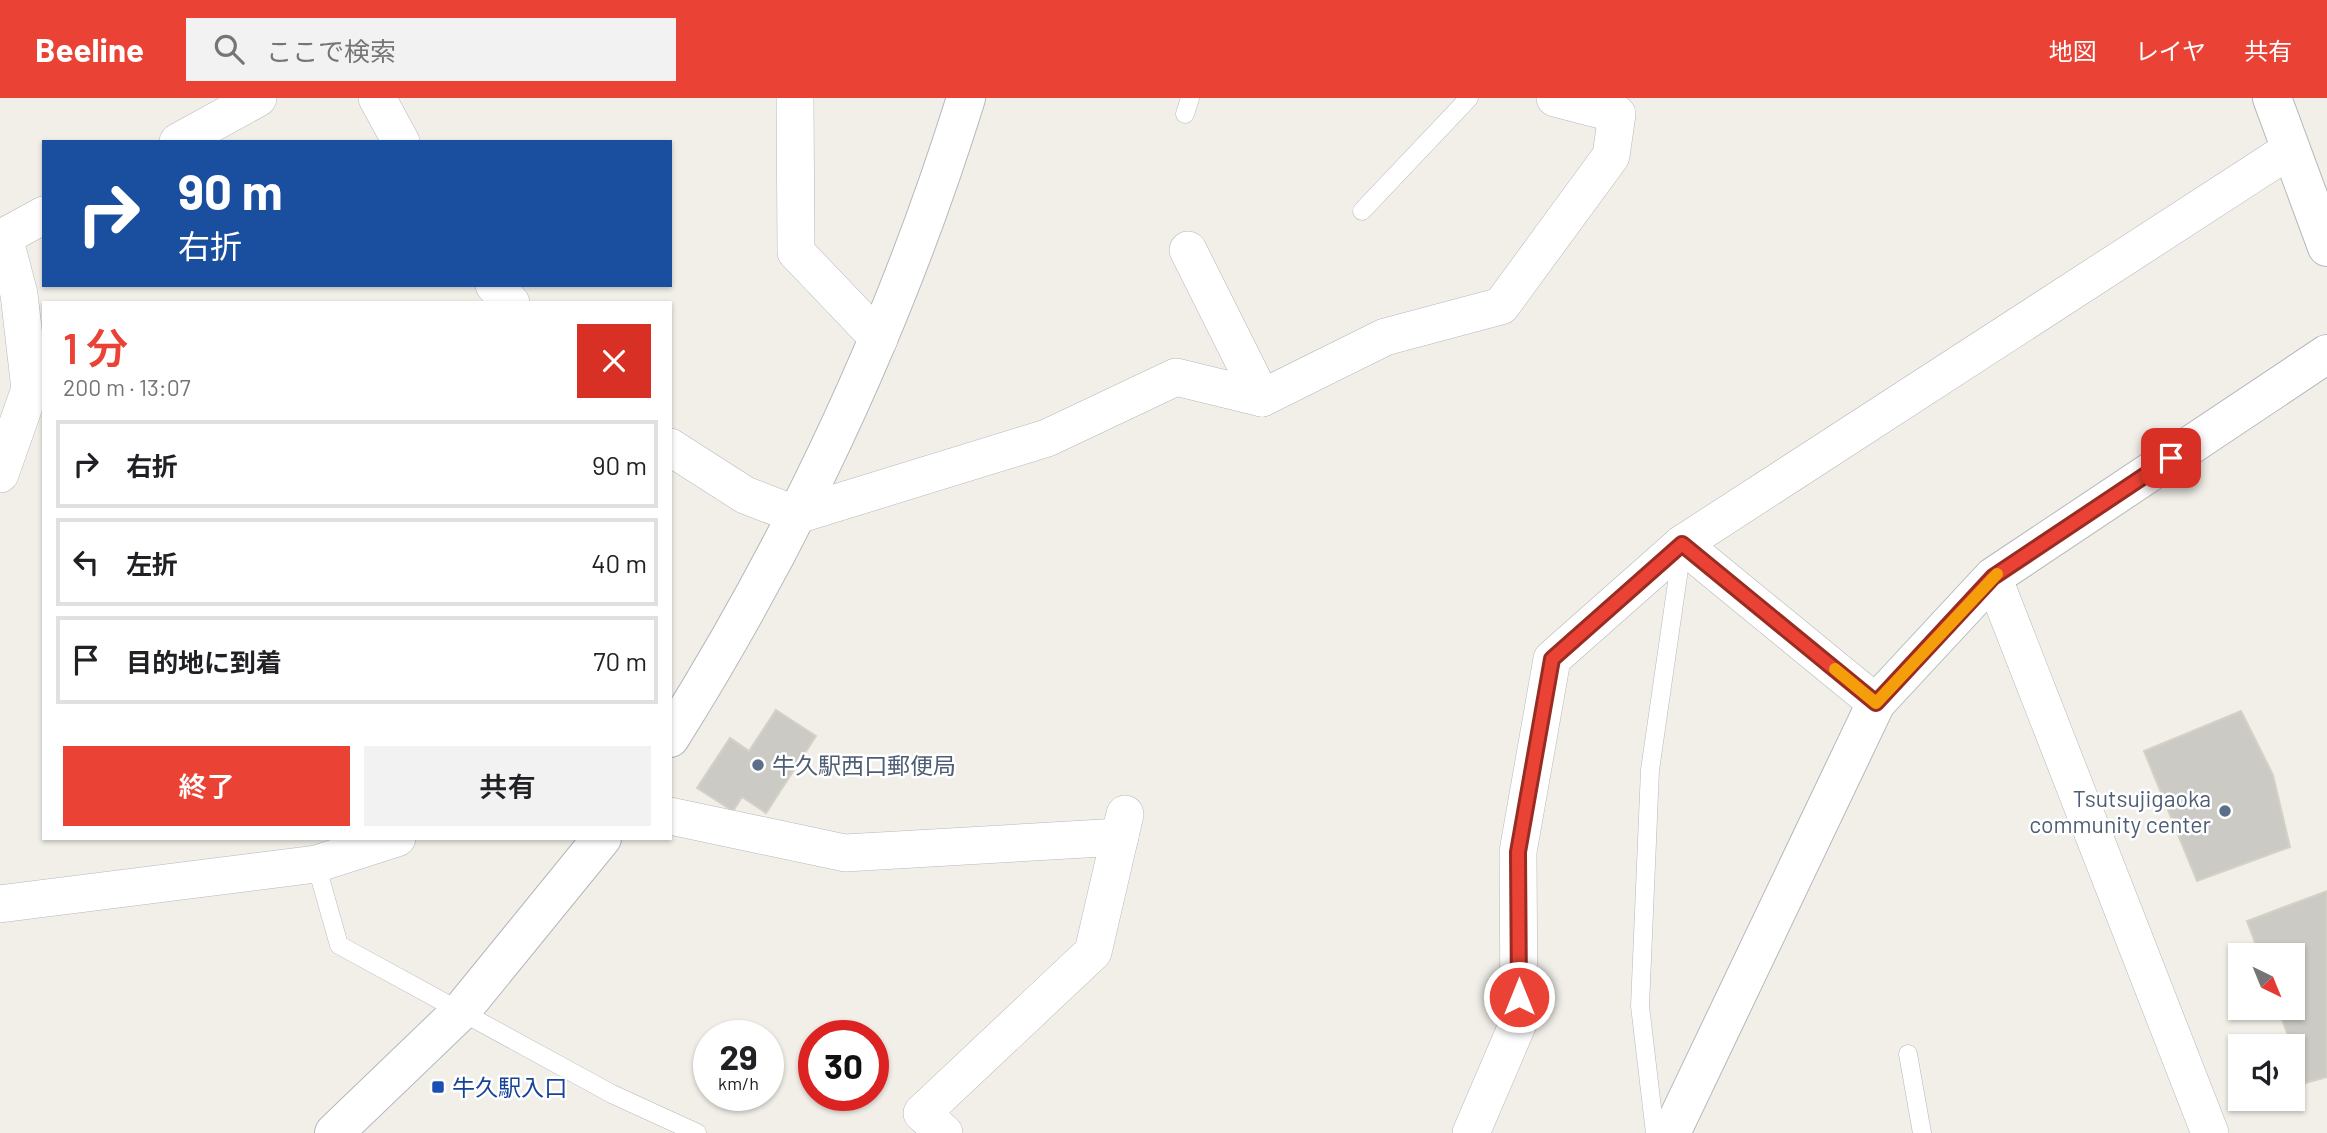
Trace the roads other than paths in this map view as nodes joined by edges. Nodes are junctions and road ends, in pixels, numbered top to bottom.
1 (258, 98) edge
2 (377, 98) edge
3 (796, 98) edge
4 (966, 98) edge
5 (1469, 98) edge
6 (1555, 98) edge
7 (2272, 98) edge
8 (1619, 106) edge
9 (182, 140) edge
10 (400, 140) edge
11 (2291, 149) junction
12 (1362, 211) dead end
13 (42, 216) edge
14 (2, 238) edge
15 (2327, 247) edge
16 (1188, 250) dead end
17 (496, 287) edge
18 (509, 301) edge
19 (879, 339) junction
20 (2327, 354) edge
21 (1262, 398) junction
22 (672, 448) edge
23 (0, 474) edge
24 (797, 515) junction
25 (1682, 544) junction
26 (1993, 577) junction
27 (1876, 703) junction
28 (672, 735) edge
29 (672, 816) edge
30 (391, 840) edge
31 (600, 840) edge
32 (316, 864) junction
33 (0, 904) edge
34 (462, 1010) junction
35 (1908, 1054) dead end
36 (334, 1133) edge
37 (697, 1133) edge
38 (944, 1133) edge
39 (1471, 1133) edge
40 (1655, 1133) edge
41 (1671, 1133) edge
42 (1922, 1133) edge
43 (2210, 1133) edge

1 - 9 street
2 - 10 street
3 - 19 street
4 - 19 street
5 - 12 lane
6 - 8 street
7 - 11 street
8 - 21 street
11 - 15 street
11 - 25 street
13 - 14 street
14 - 23 street
16 - 21 street
17 - 18 street
19 - 24 street
20 - 26 street
21 - 24 street
22 - 24 street
24 - 28 street
25 - 27 street
25 - 39 street
25 - 40 lane
26 - 27 street
26 - 43 street
27 - 41 street
29 - 38 street
30 - 32 street
31 - 34 street
32 - 33 street
32 - 34 lane
34 - 36 street
34 - 37 lane
35 - 42 lane

